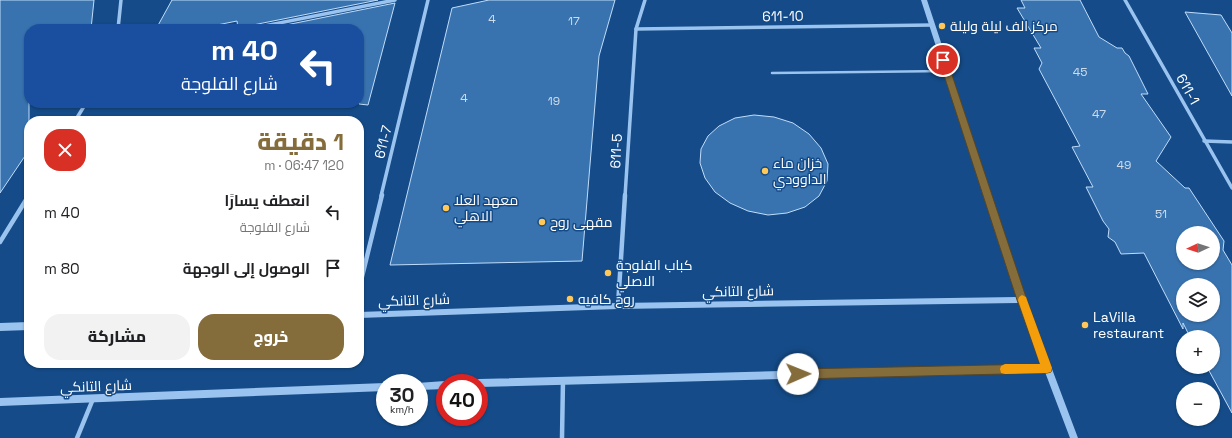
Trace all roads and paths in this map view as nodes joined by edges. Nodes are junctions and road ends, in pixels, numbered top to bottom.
1 (121, 0) edge
2 (395, 0) edge
3 (428, 0) edge
4 (645, 0) edge
5 (924, 0) edge
6 (1125, 0) edge
7 (119, 24) edge
8 (274, 24) edge
9 (932, 25) junction
10 (636, 29) junction
11 (947, 71) junction
12 (772, 73) dead end
13 (1204, 141) junction
14 (1232, 142) edge
15 (1232, 188) edge
16 (24, 203) edge
17 (0, 242) edge
18 (364, 268) edge
19 (1022, 300) junction
20 (618, 306) junction
21 (364, 315) edge
22 (24, 326) edge
23 (0, 327) edge
24 (1047, 368) junction
25 (563, 380) junction
26 (488, 383) edge
27 (376, 387) edge
28 (93, 399) junction
29 (0, 402) edge
30 (76, 438) edge
31 (562, 438) edge
32 (1074, 438) edge

1 - 7 street
2 - 8 street
3 - 18 street, 611-7
4 - 10 street, 611-5
5 - 9 street
6 - 13 street, 611-1
9 - 10 street, 611-10
9 - 11 street
10 - 20 street, 611-5
11 - 12 lane
11 - 19 street
13 - 14 street
13 - 15 street, 611-1
16 - 17 street
19 - 20 street, شارع التانكي
19 - 24 street
20 - 21 street, شارع التانكي
22 - 23 street
24 - 25 street
24 - 32 street
25 - 26 street
25 - 31 street
27 - 28 street, شارع التانكي
28 - 29 street, شارع التانكي
28 - 30 street

